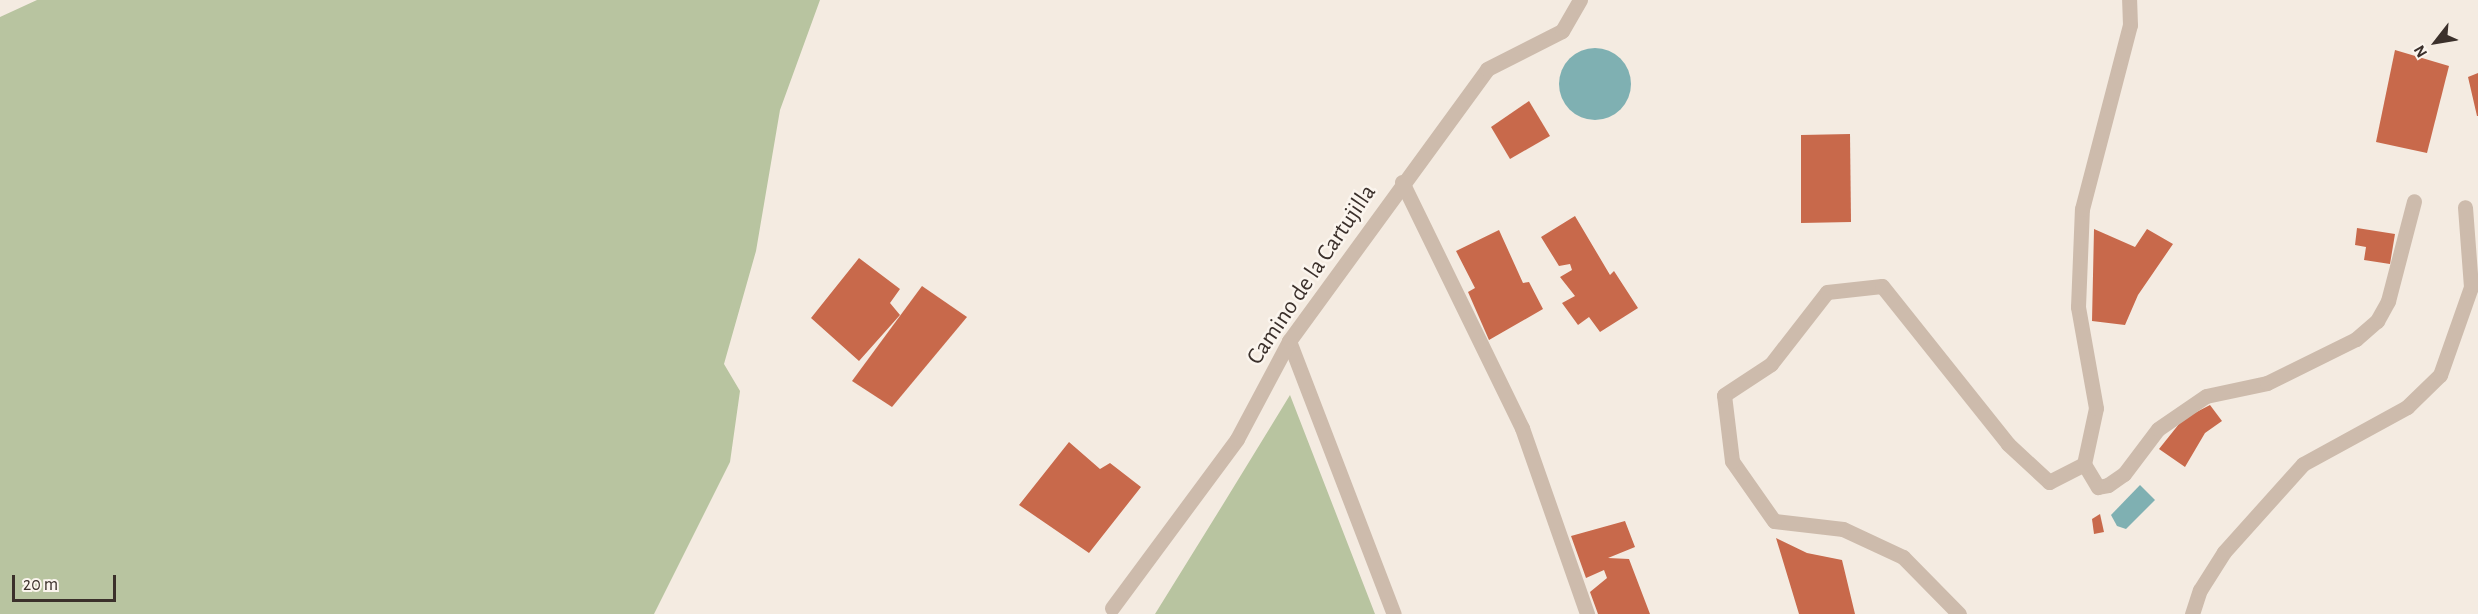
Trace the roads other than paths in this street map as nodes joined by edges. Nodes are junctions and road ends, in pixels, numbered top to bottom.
1 (1580, 0) edge
2 (2130, 0) edge
3 (1402, 182) junction
4 (2414, 201) dead end
5 (2465, 207) dead end
6 (1289, 341) junction
7 (2084, 464) junction
8 (1110, 611) edge
9 (1394, 614) edge
10 (1587, 614) edge
11 (1959, 614) edge
12 (2192, 614) edge

1 - 3 street, Camino de la Cartujilla
2 - 7 street
3 - 6 street, Camino de la Cartujilla
3 - 10 street
4 - 7 street
5 - 12 street
6 - 8 street, Camino de la Cartujilla
6 - 9 street
7 - 11 street

